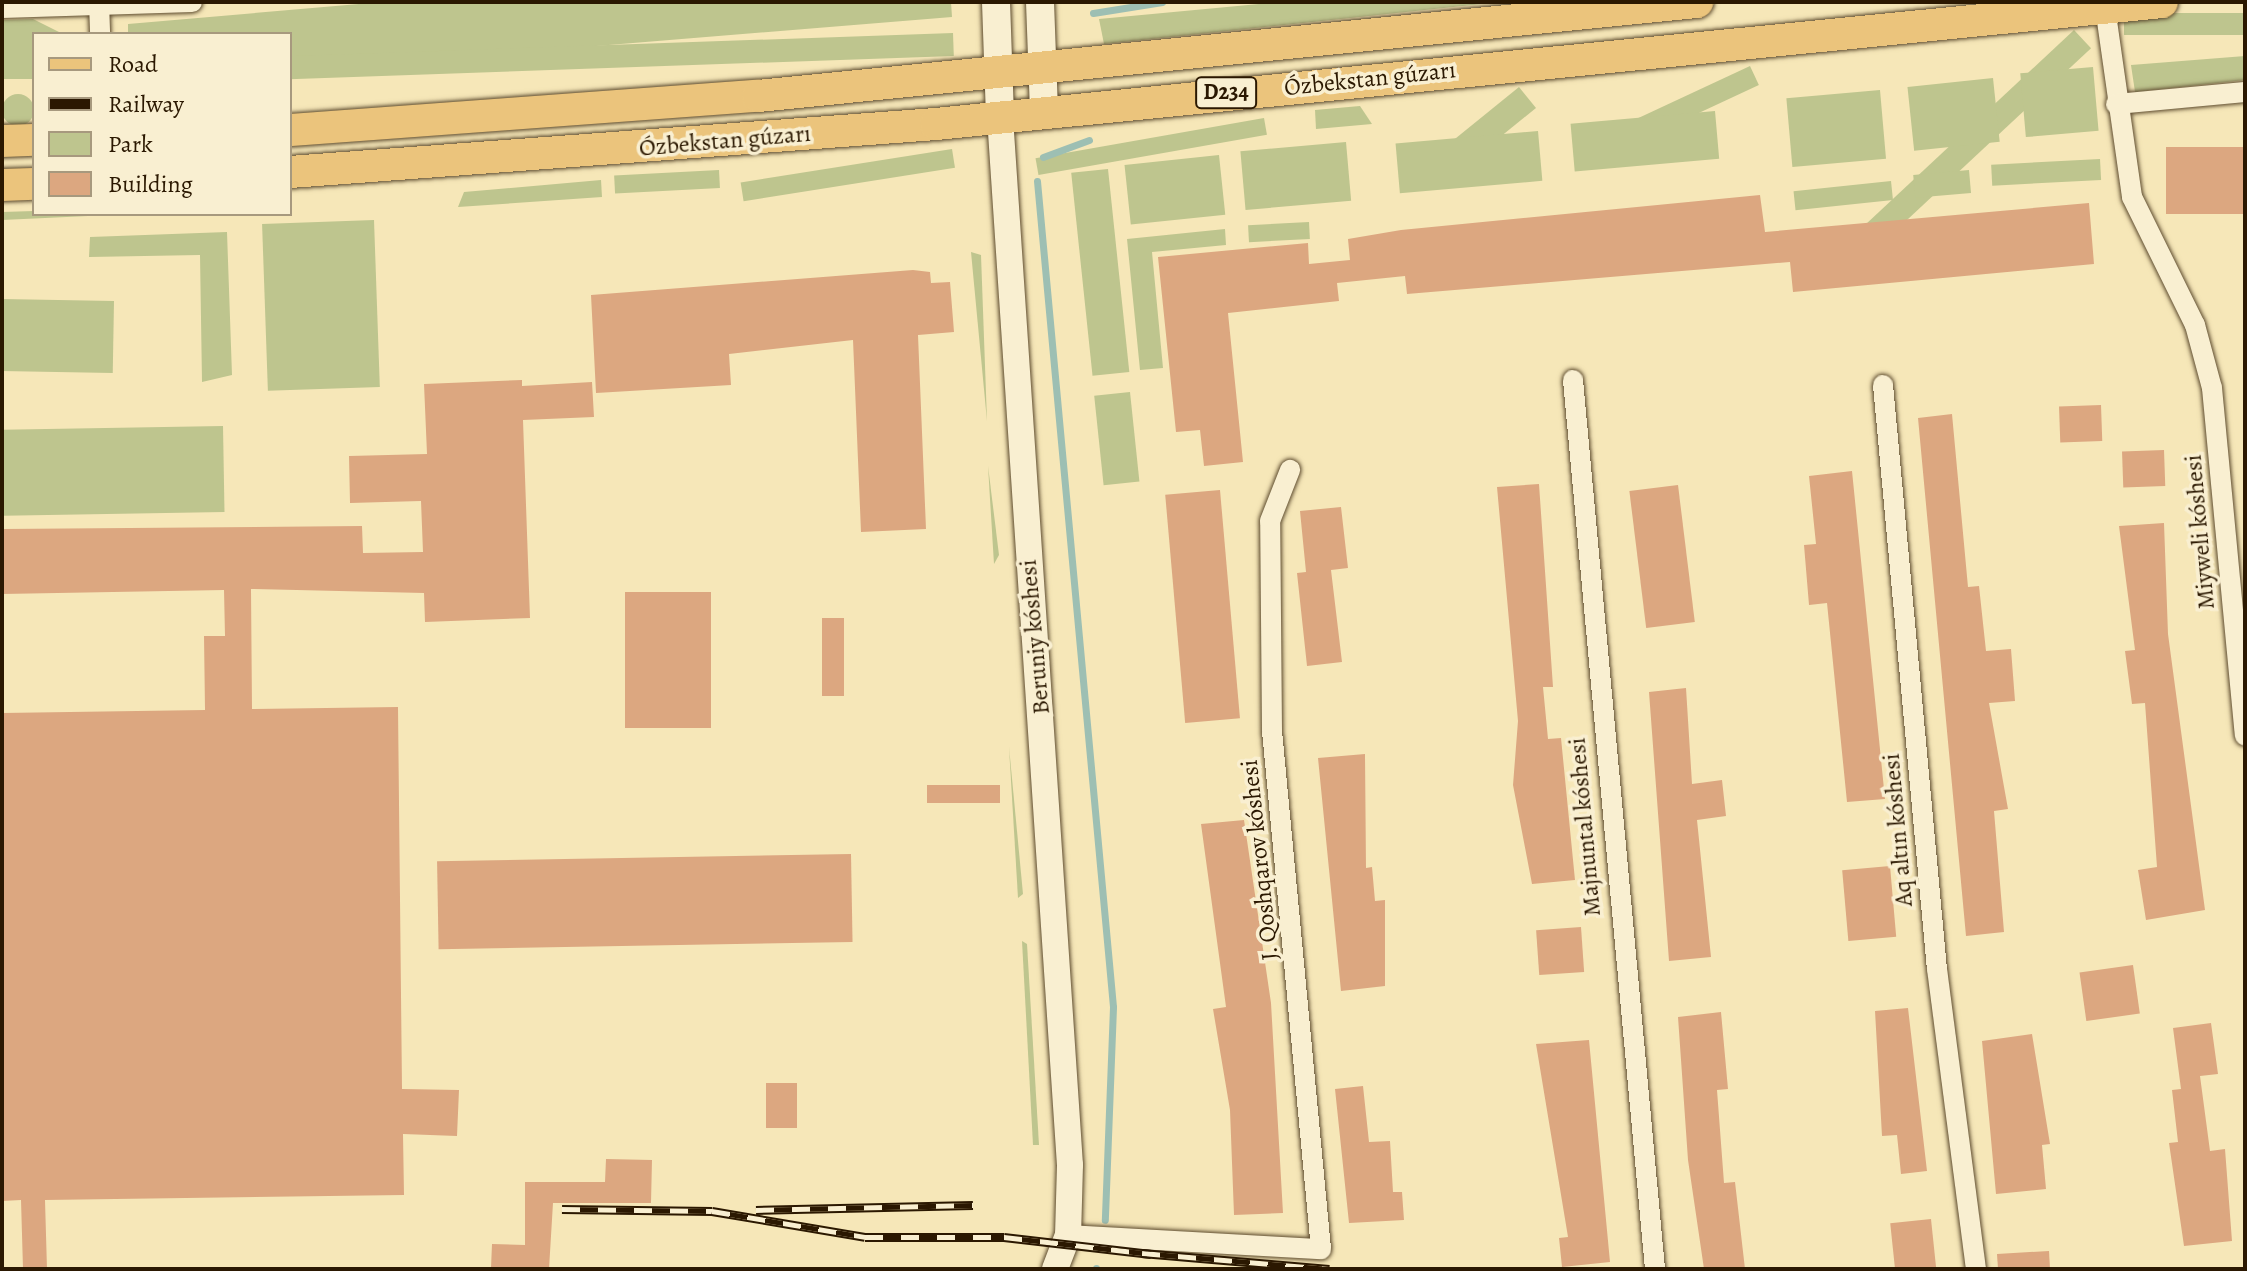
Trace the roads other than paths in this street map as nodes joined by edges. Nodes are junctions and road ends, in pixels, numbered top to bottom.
1 (192, 2) edge
2 (1697, 2) edge
3 (2162, 2) edge
4 (99, 5) edge
5 (2105, 7) junction
6 (2, 8) edge
7 (1040, 8) edge
8 (997, 10) edge
9 (100, 32) edge
10 (1043, 69) junction
11 (999, 72) junction
12 (2245, 92) edge
13 (2116, 104) junction
14 (1044, 112) junction
15 (1000, 117) junction
16 (292, 130) edge
17 (32, 140) edge
18 (2, 141) edge
19 (292, 172) edge
20 (32, 184) edge
21 (2, 185) edge
22 (1573, 380) dead end
23 (1883, 385) dead end
24 (1290, 470) dead end
25 (2245, 735) edge
26 (1068, 1235) junction
27 (1055, 1269) edge
28 (1655, 1269) edge
29 (1976, 1269) edge

1 - 4 street
2 - 10 main road, Ózbekstan gúzarı / D234
3 - 5 main road, Ózbekstan gúzarı / D234
4 - 6 street
4 - 9 street
5 - 13 street, Miyweli kóshesi
5 - 14 main road, Ózbekstan gúzarı / D234
7 - 8 main road
7 - 10 main road
8 - 11 main road, Beruniy kóshesi
10 - 11 main road, Ózbekstan gúzarı / D234
10 - 14 main road
11 - 15 main road, Beruniy kóshesi
11 - 16 main road, Ózbekstan gúzarı / D234
12 - 13 street
13 - 25 street, Miyweli kóshesi
14 - 15 main road, Ózbekstan gúzarı / D234
15 - 19 main road, Ózbekstan gúzarı / D234
15 - 26 street, Beruniy kóshesi
17 - 18 main road
20 - 21 main road
22 - 28 street, Majnuntal kóshesi
23 - 29 street, Aq altın kóshesi
24 - 26 street, J. Qoshqarov kóshesi
26 - 27 street, Beruniy kóshesi

